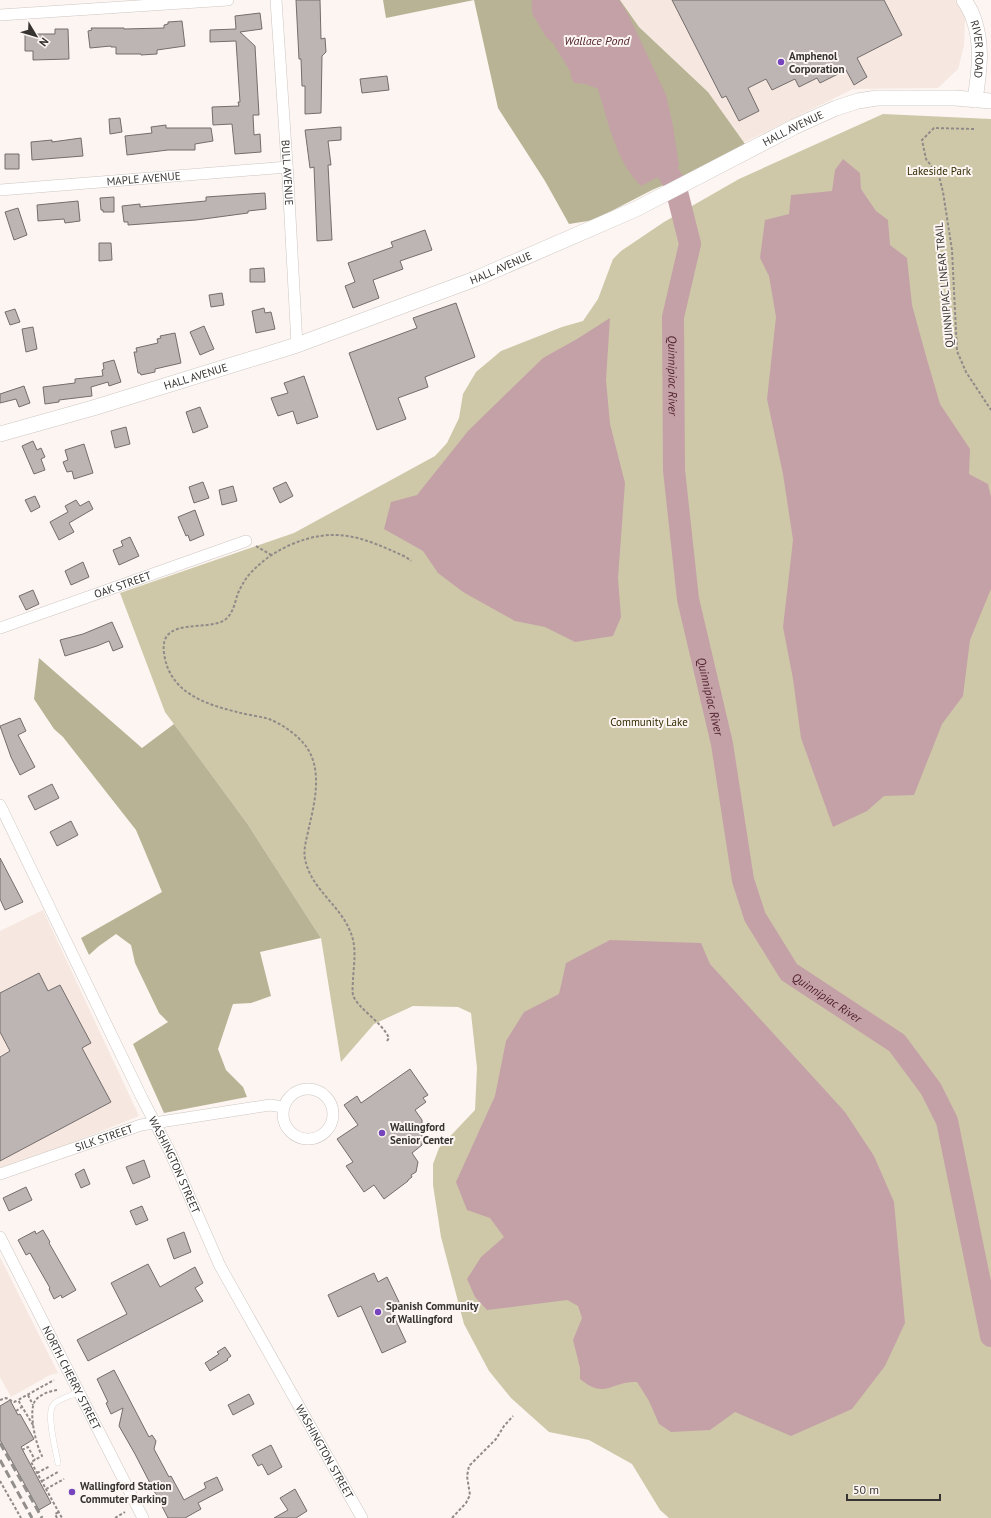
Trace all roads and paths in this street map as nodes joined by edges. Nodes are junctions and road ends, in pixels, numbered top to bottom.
1 (228, 0) edge
2 (276, 0) edge
3 (964, 0) edge
4 (0, 15) edge
5 (975, 100) junction
6 (991, 101) edge
7 (974, 129) dead end
8 (287, 167) junction
9 (0, 190) edge
10 (297, 345) junction
11 (991, 410) edge
12 (0, 434) edge
13 (246, 541) joint
14 (271, 555) junction
15 (411, 561) dead end
16 (0, 628) edge
17 (0, 805) edge
18 (387, 1040) dead end
19 (283, 1107) junction
20 (155, 1123) junction
21 (0, 1174) edge
22 (0, 1237) edge
23 (54, 1380) dead end
24 (60, 1390) dead end
25 (78, 1392) junction
26 (28, 1395) junction
27 (0, 1400) edge
28 (18, 1400) junction
29 (33, 1405) junction
30 (22, 1407) junction
31 (16, 1411) dead end
32 (513, 1416) dead end
33 (34, 1426) junction
34 (22, 1450) dead end
35 (35, 1460) junction
36 (58, 1463) joint
37 (60, 1470) dead end
38 (37, 1473) junction
39 (64, 1479) dead end
40 (0, 1481) edge
41 (42, 1481) junction
42 (46, 1489) junction
43 (59, 1512) junction
44 (126, 1512) dead end
45 (21, 1518) edge
46 (57, 1518) edge
47 (62, 1518) edge
48 (115, 1518) edge
49 (143, 1518) edge
50 (362, 1518) edge
51 (452, 1518) edge

1 - 4 street
2 - 8 street, BULL AVENUE
3 - 5 main road, RIVER ROAD
5 - 6 main road, HALL AVENUE
5 - 10 main road, HALL AVENUE
7 - 11 path, QUINNIPIAC LINEAR TRAIL
8 - 9 street, MAPLE AVENUE
8 - 10 street, BULL AVENUE
10 - 12 main road, HALL AVENUE
13 - 14 path
13 - 16 street, OAK STREET
14 - 15 path
14 - 18 path
17 - 20 street, WASHINGTON STREET
19 - 19 street
19 - 20 street, SILK STREET
20 - 21 street, SILK STREET
20 - 50 street, WASHINGTON STREET
22 - 25 street, NORTH CHERRY STREET
23 - 26 path
24 - 29 path
25 - 36 lane
25 - 49 street, NORTH CHERRY STREET
26 - 28 path
26 - 29 path
27 - 28 path
28 - 30 path
29 - 33 path
30 - 31 path
30 - 33 path
32 - 51 path
33 - 35 path
34 - 35 path
35 - 38 path
36 - 38 path
37 - 41 path
38 - 41 path
39 - 42 path
40 - 45 path
41 - 42 path
42 - 43 path
43 - 46 path
43 - 47 path
44 - 48 path

